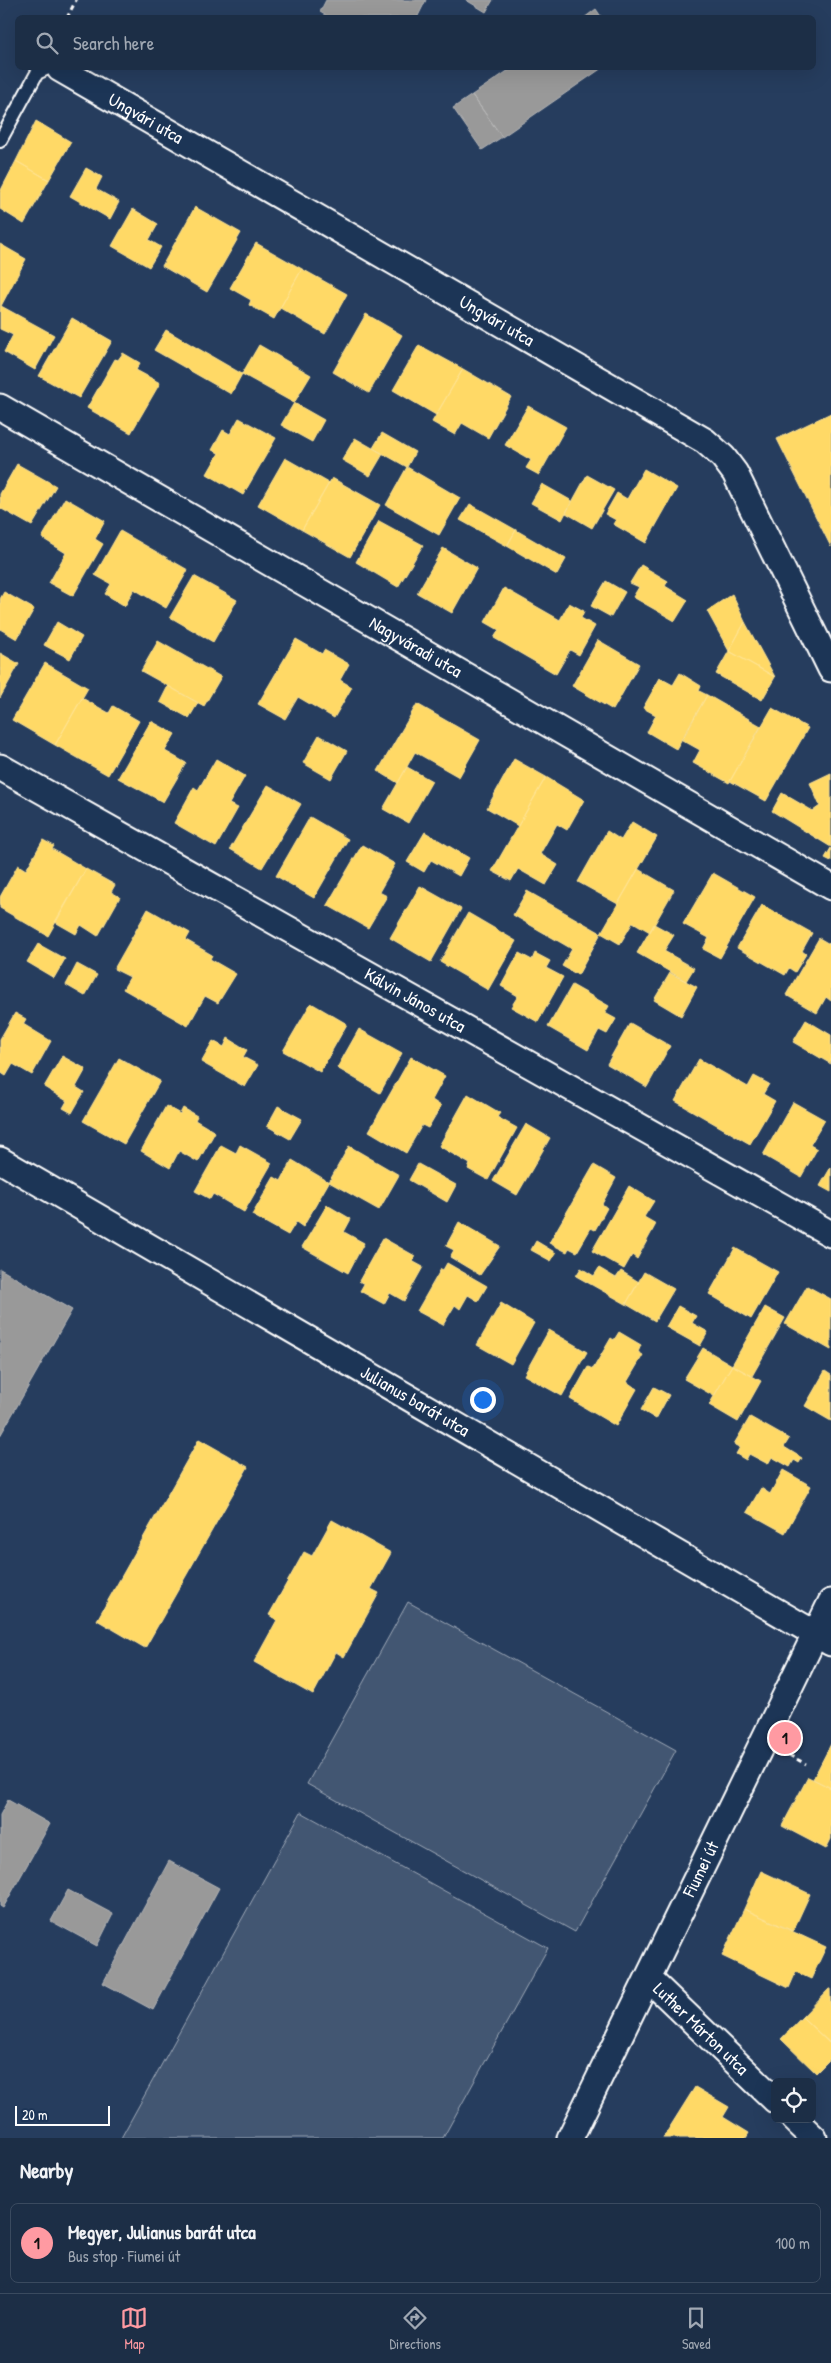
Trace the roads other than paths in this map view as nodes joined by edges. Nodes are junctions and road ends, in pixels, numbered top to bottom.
1 (47, 70) edge
2 (56, 70) edge
3 (0, 141) edge
4 (0, 406) edge
5 (831, 669) edge
6 (0, 767) edge
7 (831, 886) edge
8 (0, 1160) edge
9 (831, 1234) edge
10 (831, 1602) edge
11 (823, 1638) edge
12 (649, 1979) junction
13 (771, 2096) edge
14 (798, 2123) edge
15 (570, 2138) edge
16 (814, 2138) edge

1 - 3 lane
2 - 5 street, Ungvári utca
4 - 7 street, Nagyváradi utca
6 - 9 street, Kálvin János utca
8 - 11 street, Julianus barát utca
10 - 11 street, Fiumei út
11 - 12 street, Fiumei út
12 - 13 street, Luther Márton utca
12 - 15 street, Fiumei út
14 - 16 street

